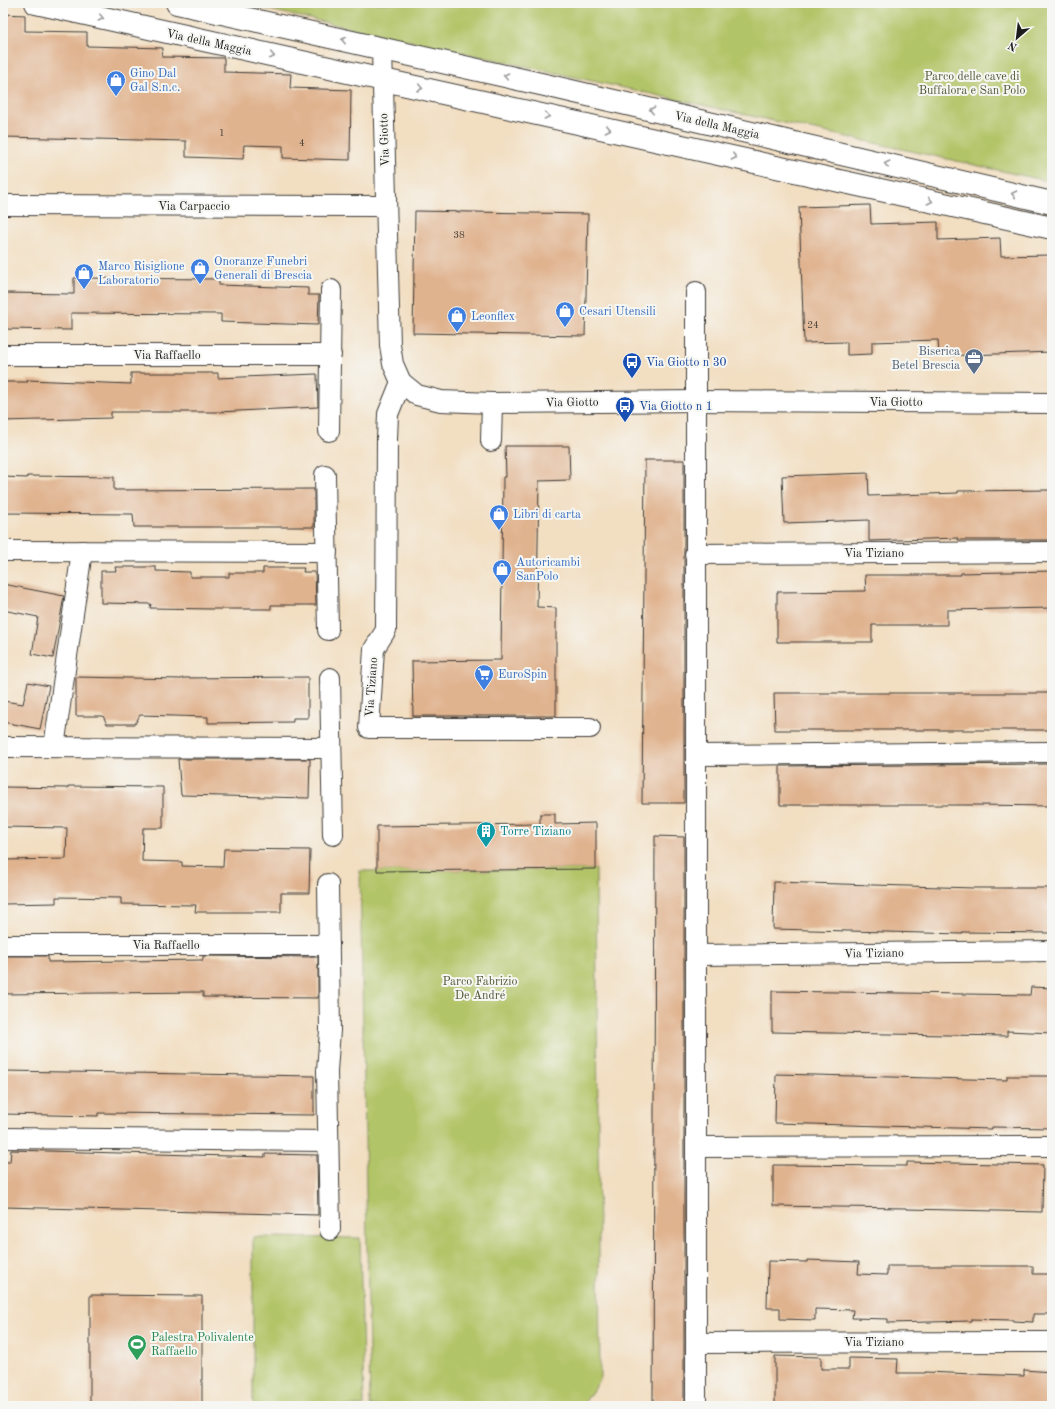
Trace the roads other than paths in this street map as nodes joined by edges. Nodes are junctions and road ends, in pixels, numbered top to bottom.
1 (36, 3) edge
2 (177, 3) edge
3 (382, 49) junction
4 (382, 80) junction
5 (1052, 203) edge
6 (3, 205) edge
7 (386, 206) junction
8 (1052, 228) edge
9 (331, 290) dead end
10 (696, 292) dead end
11 (3, 355) edge
12 (331, 355) junction
13 (401, 382) junction
14 (696, 401) junction
15 (492, 403) junction
16 (1052, 403) edge
17 (329, 431) dead end
18 (491, 441) dead end
19 (324, 475) dead end
20 (3, 551) edge
21 (82, 551) junction
22 (327, 552) junction
23 (1052, 552) edge
24 (696, 554) junction
25 (328, 630) dead end
26 (330, 678) dead end
27 (590, 728) dead end
28 (3, 747) edge
29 (54, 747) junction
30 (331, 748) junction
31 (1052, 752) edge
32 (696, 755) junction
33 (333, 835) dead end
34 (328, 884) dead end
35 (3, 945) edge
36 (329, 945) junction
37 (1052, 951) edge
38 (696, 954) junction
39 (3, 1138) edge
40 (328, 1141) junction
41 (1052, 1146) edge
42 (696, 1147) junction
43 (330, 1230) dead end
44 (1052, 1342) edge
45 (696, 1343) junction
46 (696, 1406) edge

1 -> 4 street, Via della Maggia
3 -> 2 street, Via della Maggia
3 - 4 street
5 -> 3 street, Via della Maggia
4 - 7 street, Via Giotto
4 -> 8 street, Via della Maggia
6 - 7 street, Via Carpaccio
7 - 13 street, Via Giotto
9 - 12 street
10 - 14 street
11 - 12 street, Via Raffaello
12 - 17 street
13 - 15 street, Via Giotto
13 - 27 street, Via Tiziano
14 - 15 street, Via Giotto
14 - 16 street, Via Giotto
14 - 24 street
15 - 18 street
19 - 22 street
20 - 21 street
21 - 22 street
21 - 29 street
22 - 25 street
23 - 24 street, Via Tiziano
24 - 32 street
26 - 30 street
28 - 29 street
29 - 30 street
30 - 33 street
31 - 32 street
32 - 38 street
34 - 36 street
35 - 36 street, Via Raffaello
36 - 40 street
37 - 38 street, Via Tiziano
38 - 42 street
39 - 40 street
40 - 43 street
41 - 42 street
42 - 45 street
44 - 45 street, Via Tiziano
45 - 46 street

